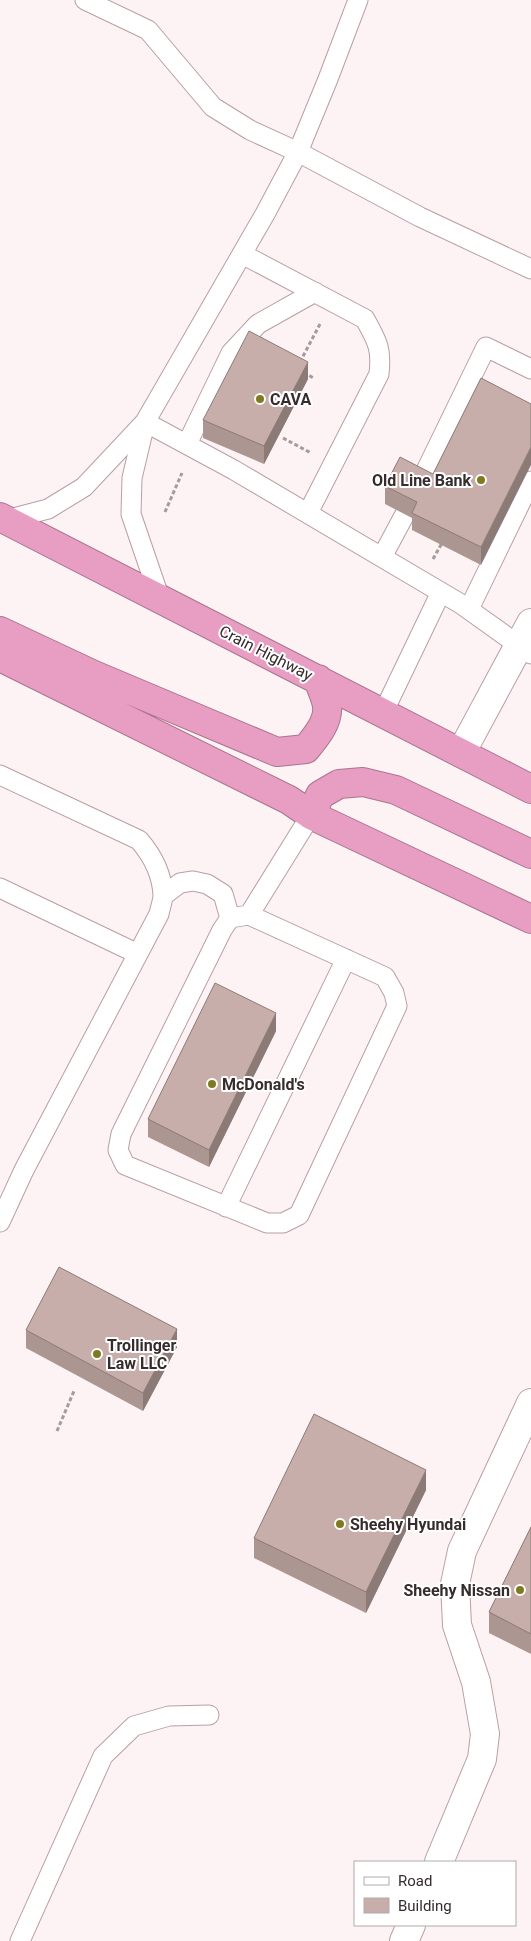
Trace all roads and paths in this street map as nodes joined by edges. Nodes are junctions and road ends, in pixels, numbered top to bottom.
1 (85, 0) edge
2 (358, 0) edge
3 (298, 152) junction
4 (242, 254) junction
5 (531, 269) edge
6 (315, 292) junction
7 (332, 301) junction
8 (531, 369) edge
9 (313, 378) dead end
10 (145, 422) junction
11 (187, 444) junction
12 (182, 473) dead end
13 (531, 481) edge
14 (419, 484) edge
15 (165, 512) dead end
16 (308, 513) junction
17 (405, 514) edge
18 (3, 519) edge
19 (382, 557) junction
20 (441, 592) junction
21 (160, 599) junction
22 (469, 609) junction
23 (0, 631) edge
24 (527, 641) edge
25 (0, 657) edge
26 (318, 680) junction
27 (382, 713) junction
28 (461, 753) junction
29 (0, 775) edge
30 (531, 789) edge
31 (311, 815) junction
32 (531, 854) edge
33 (0, 888) edge
34 (163, 896) junction
35 (250, 915) junction
36 (230, 918) junction
37 (531, 920) edge
38 (138, 954) junction
39 (346, 959) junction
40 (226, 1206) junction
41 (0, 1222) edge
42 (74, 1391) dead end
43 (531, 1404) edge
44 (57, 1431) dead end
45 (209, 1715) dead end
46 (439, 1861) edge
47 (411, 1926) edge
48 (20, 1941) edge
49 (404, 1941) edge

1 - 3 lane
2 - 3 lane
3 - 4 lane
3 - 5 lane
4 - 6 lane
4 - 10 lane
6 - 7 lane
6 - 11 lane
7 - 9 path
7 - 16 lane
8 - 14 lane
10 - 11 lane
10 - 18 lane
10 - 21 lane
11 - 16 lane
12 - 15 path
13 - 22 lane
16 - 19 lane
17 - 19 lane
18 - 21 highway, Crain Highway
19 - 20 lane
20 - 22 lane
20 - 27 lane
21 - 26 highway, Crain Highway
22 - 24 lane
23 - 26 highway
24 - 28 street
25 - 31 highway
26 - 27 highway, Crain Highway
27 - 28 highway, Crain Highway
28 - 30 highway, Crain Highway
29 - 34 lane
31 - 32 highway
31 - 35 lane
31 - 37 highway
33 - 38 lane
34 - 36 lane
34 - 38 lane
35 - 36 lane
35 - 39 lane
36 - 40 lane
38 - 41 lane
39 - 40 lane
39 - 40 lane
42 - 44 path
43 - 46 street
45 - 48 lane
47 - 49 street

